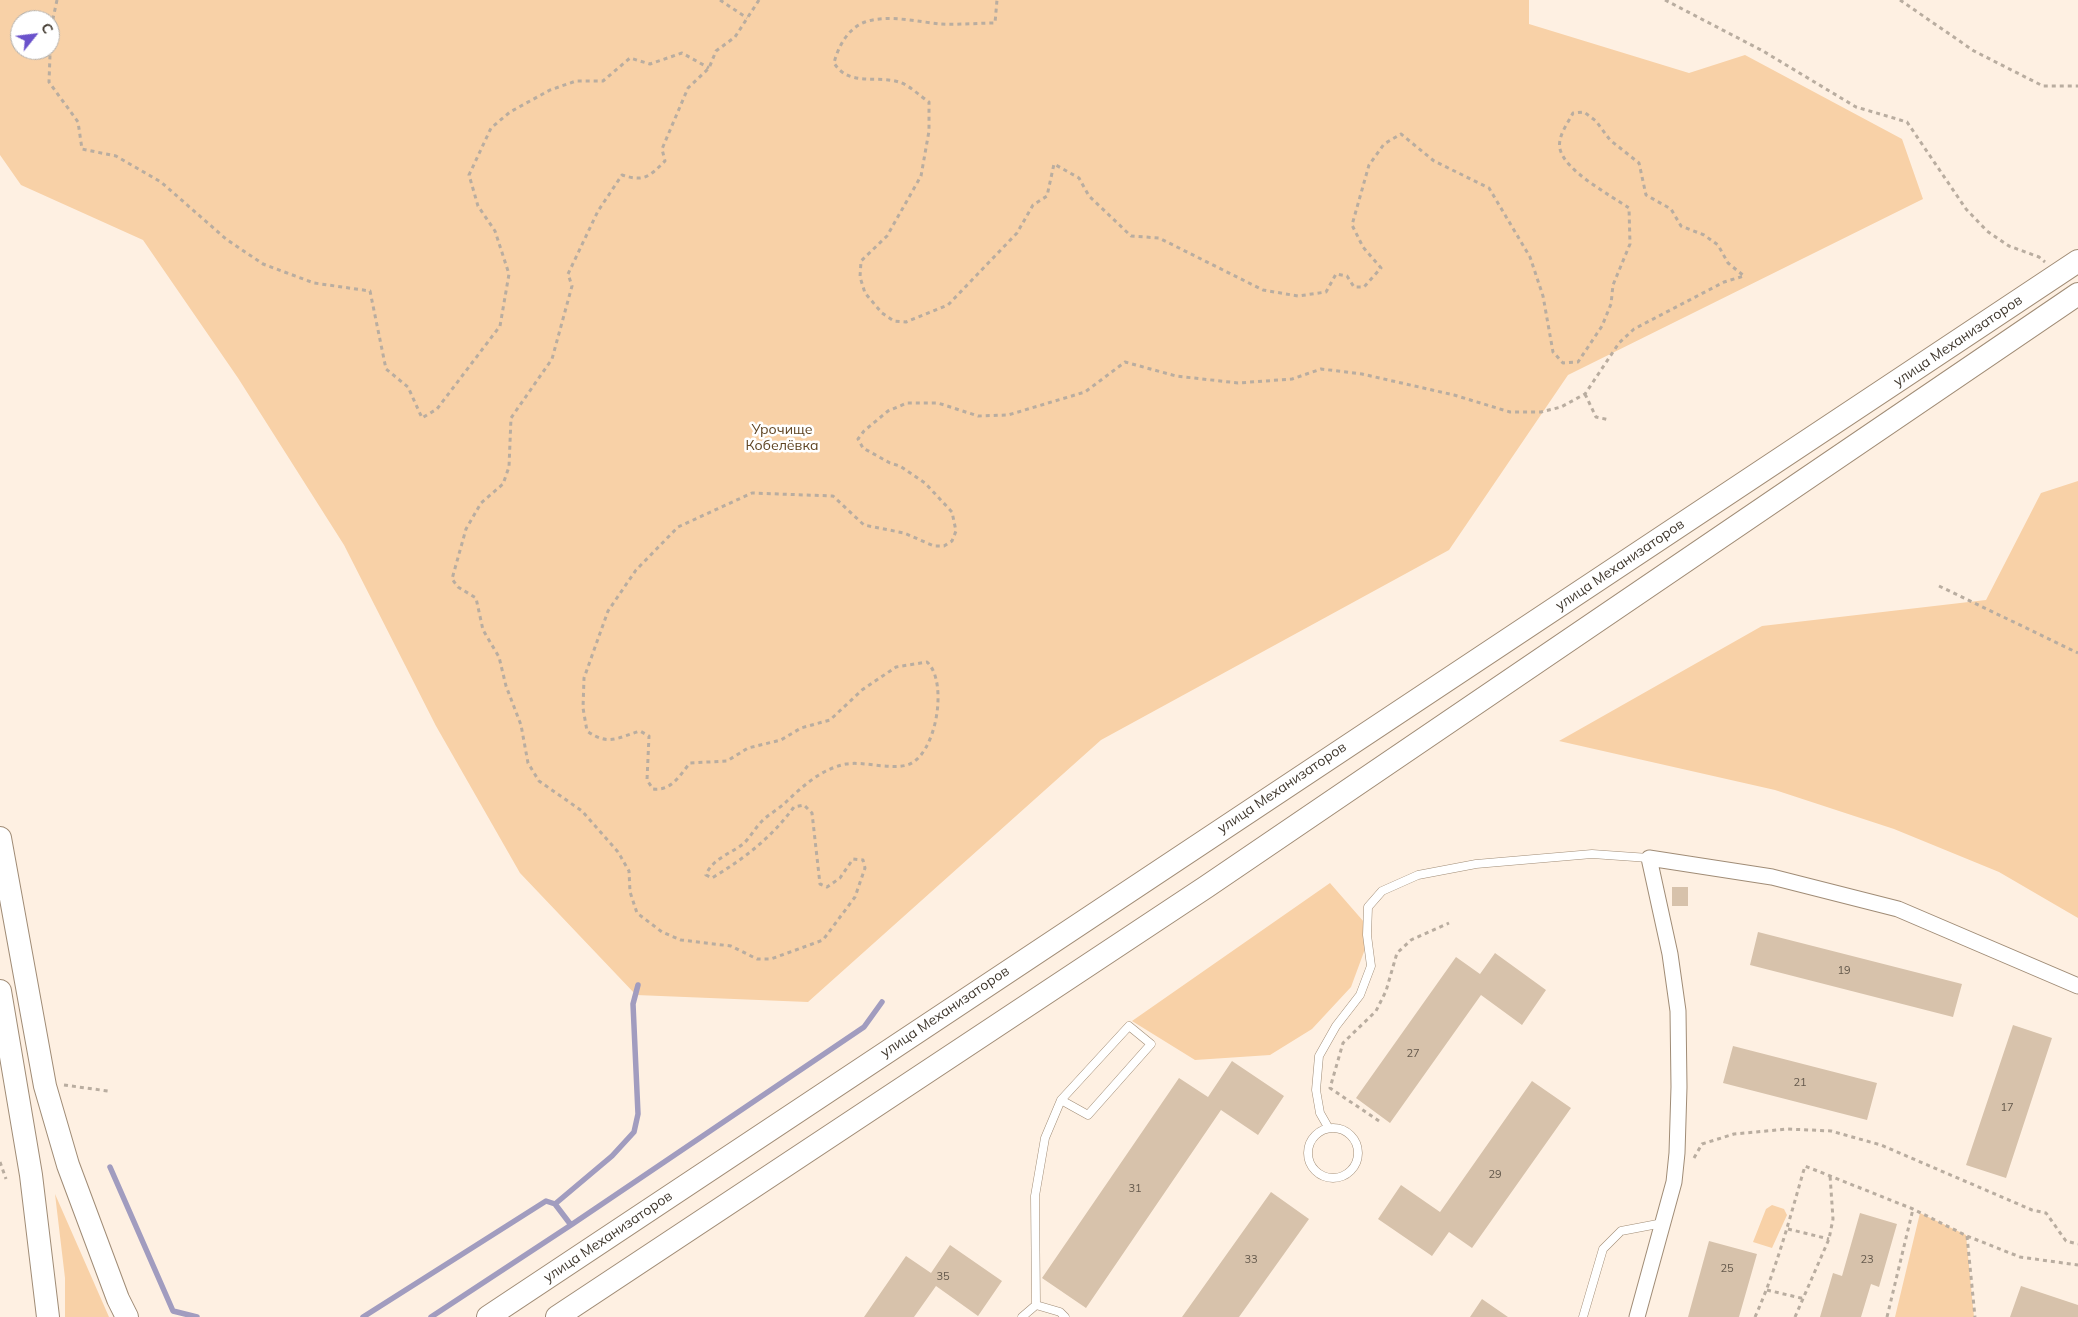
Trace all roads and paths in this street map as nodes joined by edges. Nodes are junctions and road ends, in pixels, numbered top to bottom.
1 (57, 0) edge
2 (720, 0) edge
3 (759, 0) edge
4 (997, 0) edge
5 (1665, 0) edge
6 (1900, 0) edge
7 (747, 18) junction
8 (709, 68) junction
9 (2078, 86) edge
10 (2078, 261) edge
11 (2060, 274) junction
12 (2078, 294) edge
13 (1585, 394) junction
14 (1610, 420) dead end
15 (1939, 586) dead end
16 (2078, 653) edge
17 (0, 838) edge
18 (1649, 858) junction
19 (1448, 923) dead end
20 (2078, 986) edge
21 (0, 991) edge
22 (45, 1086) junction
23 (108, 1091) dead end
24 (1061, 1100) junction
25 (1379, 1121) dead end
26 (1328, 1127) junction
27 (0, 1162) edge
28 (1689, 1166) dead end
29 (1830, 1175) junction
30 (6, 1179) dead end
31 (1913, 1208) junction
32 (1663, 1222) junction
33 (1788, 1229) junction
34 (1966, 1236) junction
35 (1829, 1239) junction
36 (2078, 1244) edge
37 (2078, 1265) edge
38 (1767, 1290) junction
39 (1805, 1299) junction
40 (1036, 1305) junction
41 (48, 1317) edge
42 (127, 1317) edge
43 (488, 1317) edge
44 (557, 1317) edge
45 (1022, 1317) edge
46 (1065, 1317) edge
47 (1583, 1317) edge
48 (1637, 1317) edge
49 (1755, 1317) edge
50 (1795, 1317) edge
51 (1887, 1317) edge
52 (1975, 1317) edge

1 - 8 path
2 - 7 path
3 - 7 path
4 - 13 path
5 - 11 path
6 - 9 path
7 - 8 path
8 - 13 path
10 - 11 main road, улица Механизаторов
11 - 43 main road, улица Механизаторов
12 - 44 main road, улица Механизаторов
13 - 14 path
15 - 16 path
17 - 22 main road
18 - 20 street
18 - 26 lane
18 - 32 street
19 - 25 path
21 - 41 main road
22 - 23 path
22 - 42 main road
24 - 24 lane
24 - 40 lane
26 - 26 lane
27 - 30 path
28 - 36 path
29 - 31 path
29 - 33 path
29 - 35 path
31 - 34 path
31 - 51 path
32 - 47 lane
32 - 48 street
33 - 35 path
33 - 38 path
34 - 37 path
34 - 52 path
35 - 39 path
38 - 39 path
38 - 49 path
39 - 50 path
40 - 45 lane
40 - 46 lane

